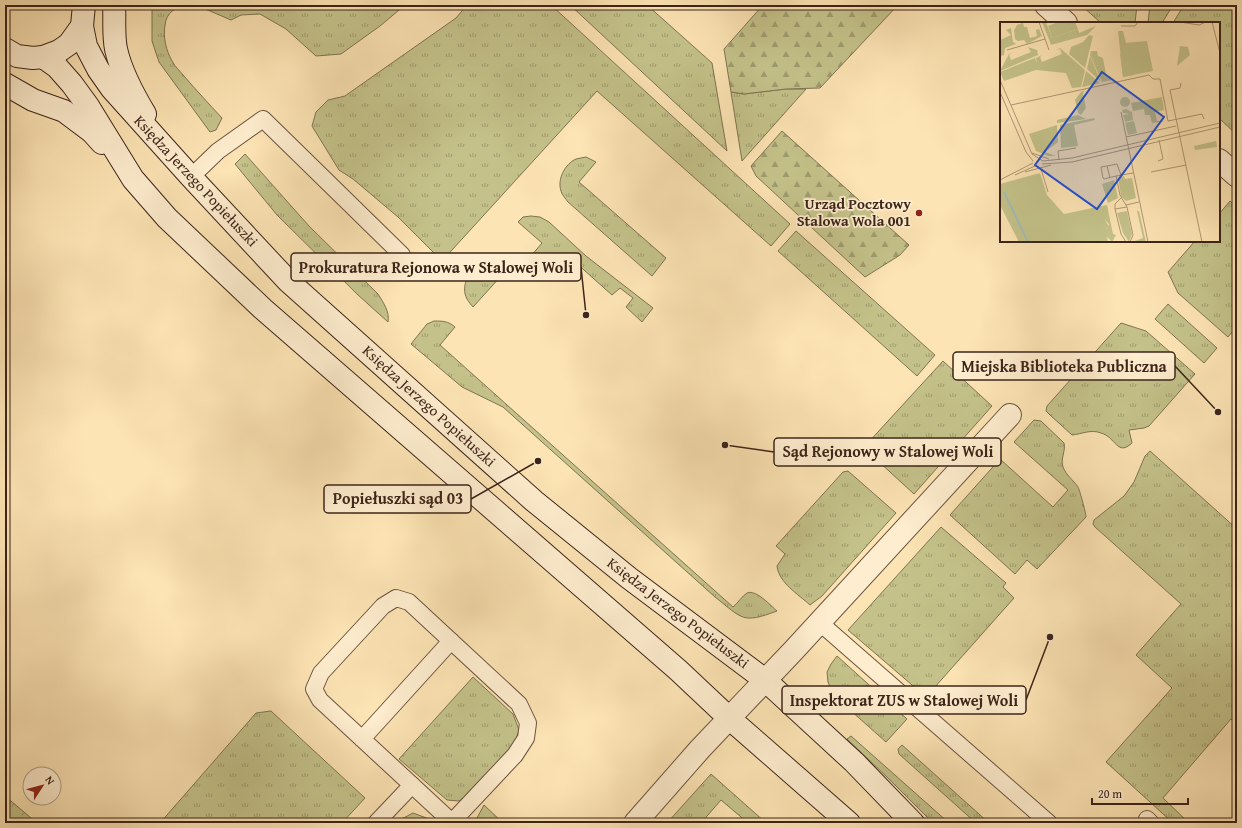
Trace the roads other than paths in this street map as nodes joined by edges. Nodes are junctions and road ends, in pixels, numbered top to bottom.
1 (84, 5) edge
2 (114, 5) edge
3 (1046, 5) edge
4 (1065, 22) edge
5 (82, 26) junction
6 (5, 49) edge
7 (43, 57) junction
8 (5, 84) edge
9 (160, 143) junction
10 (1220, 161) edge
11 (1237, 176) edge
12 (191, 177) junction
13 (133, 179) junction
14 (402, 255) dead end
15 (1010, 415) dead end
16 (819, 622) junction
17 (451, 641) junction
18 (765, 680) junction
19 (729, 718) junction
20 (362, 739) junction
21 (412, 785) junction
22 (453, 822) edge
23 (376, 823) edge
24 (635, 823) edge
25 (849, 823) edge
26 (913, 823) edge
27 (1048, 823) edge

1 - 5 street
2 - 9 street
3 - 4 street
5 - 7 street
5 - 9 street, Księdza Jerzego Popiełuszki
6 - 7 street
7 - 13 street
8 - 13 street
9 - 12 street, Księdza Jerzego Popiełuszki
10 - 11 street
12 - 14 lane
12 - 18 street, Księdza Jerzego Popiełuszki
13 - 19 street
15 - 16 street
16 - 18 street
16 - 27 lane
17 - 20 lane
17 - 20 lane
17 - 22 lane
18 - 19 street
18 - 26 street, Księdza Jerzego Popiełuszki
19 - 24 street
19 - 25 street
20 - 21 lane
21 - 22 lane
21 - 23 lane

